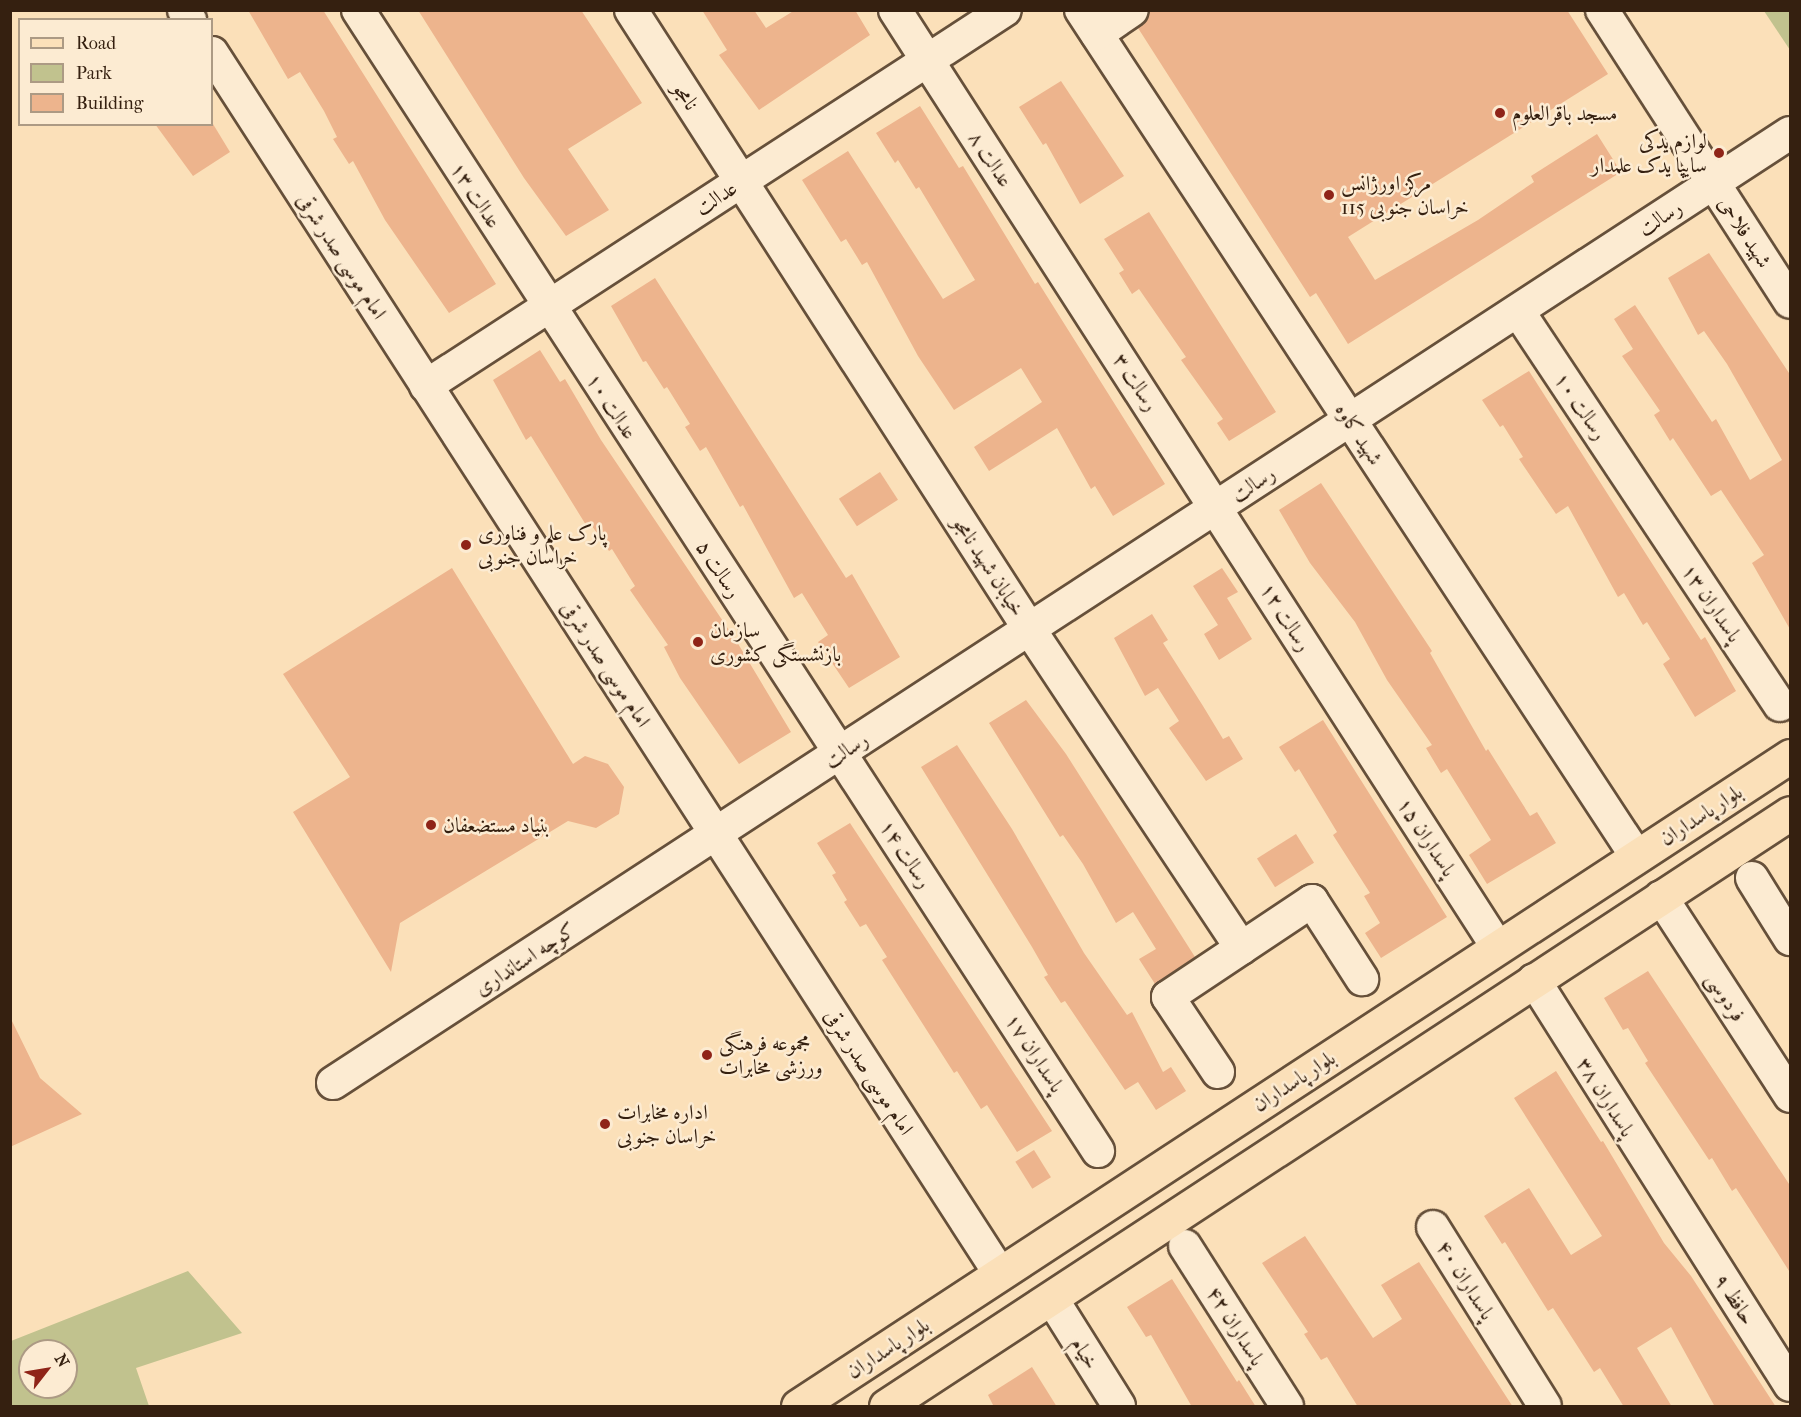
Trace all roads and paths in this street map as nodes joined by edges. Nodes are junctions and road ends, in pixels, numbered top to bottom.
1 (358, 10) edge
2 (631, 10) edge
3 (895, 10) edge
4 (1005, 10) edge
5 (1132, 10) edge
6 (1602, 10) edge
7 (1089, 22) edge
8 (213, 55) edge
9 (927, 61) junction
10 (1791, 134) edge
11 (741, 182) junction
12 (1714, 183) junction
13 (1054, 257) joint
14 (1791, 302) edge
15 (548, 307) junction
16 (1518, 311) junction
17 (426, 386) junction
18 (1351, 421) junction
19 (1644, 500) joint
20 (677, 504) joint
21 (1217, 508) junction
22 (1030, 630) junction
23 (1780, 705) dead end
24 (1355, 726) joint
25 (841, 753) junction
26 (1791, 756) edge
27 (1791, 813) edge
28 (716, 835) junction
29 (1637, 857) junction
30 (1752, 878) dead end
31 (1661, 897) junction
32 (1791, 939) edge
33 (1241, 948) junction
34 (1498, 948) junction
35 (972, 955) joint
36 (1362, 979) dead end
37 (1534, 980) junction
38 (1218, 1072) dead end
39 (333, 1083) dead end
40 (1791, 1096) edge
41 (1098, 1151) dead end
42 (1680, 1213) joint
43 (1433, 1227) dead end
44 (1185, 1246) dead end
45 (1000, 1274) junction
46 (1052, 1299) junction
47 (1791, 1385) edge
48 (798, 1407) edge
49 (886, 1407) edge
50 (1119, 1407) edge
51 (1287, 1407) edge
52 (1545, 1407) edge

1 - 15 street, عدالت ۱۳
2 - 11 street, نامجو
3 - 9 street, عدالت ۸
4 - 9 street, عدالت
5 - 7 street
6 - 12 street, شهید فلاحی
7 - 18 street, شهید کاوه
8 - 17 street, امام موسی صدر شرقی
9 - 11 street, عدالت
9 - 13 street, عدالت ۸
10 - 12 street, رسالت
11 - 15 street, عدالت
11 - 22 street, خیابان شهید نامجو
12 - 14 street, شهید فلاحی
12 - 16 street, رسالت
13 - 21 street, رسالت ۳
15 - 17 street, عدالت
15 - 20 street, عدالت ۱۰
16 - 18 street, رسالت
16 - 19 street, رسالت ۱۰
17 - 28 street, امام موسی صدر شرقی
18 - 21 street, رسالت
18 - 29 street, شهید کاوه
19 - 23 street, پاسداران ۱۳
20 - 25 street, رسالت ۵
21 - 22 street, رسالت
21 - 24 street, رسالت ۱۲
22 - 25 street, رسالت
22 - 33 street, خیابان شهید نامجو
24 - 34 street, پاسداران ۱۵
25 - 28 street, رسالت
25 - 35 street, رسالت ۱۴
26 - 29 main road, بلوار پاسداران
27 - 31 main road
28 - 39 street, کوچه استانداری
28 - 45 street, امام موسی صدر شرقی
29 - 34 main road, بلوار پاسداران
30 - 32 street
31 - 37 main road
31 - 40 street, فردوسی
33 - 36 street
33 - 38 street
34 - 45 main road, بلوار پاسداران
35 - 41 street, پاسداران ۱۷
37 - 42 street, پاسداران ۳۸
37 - 46 main road
42 - 47 street, حافظ ۹
43 - 52 street, پاسداران ۴۰
44 - 51 street, پاسداران ۴۲
45 - 48 main road, بلوار پاسداران
46 - 49 main road
46 - 50 street, خیام

